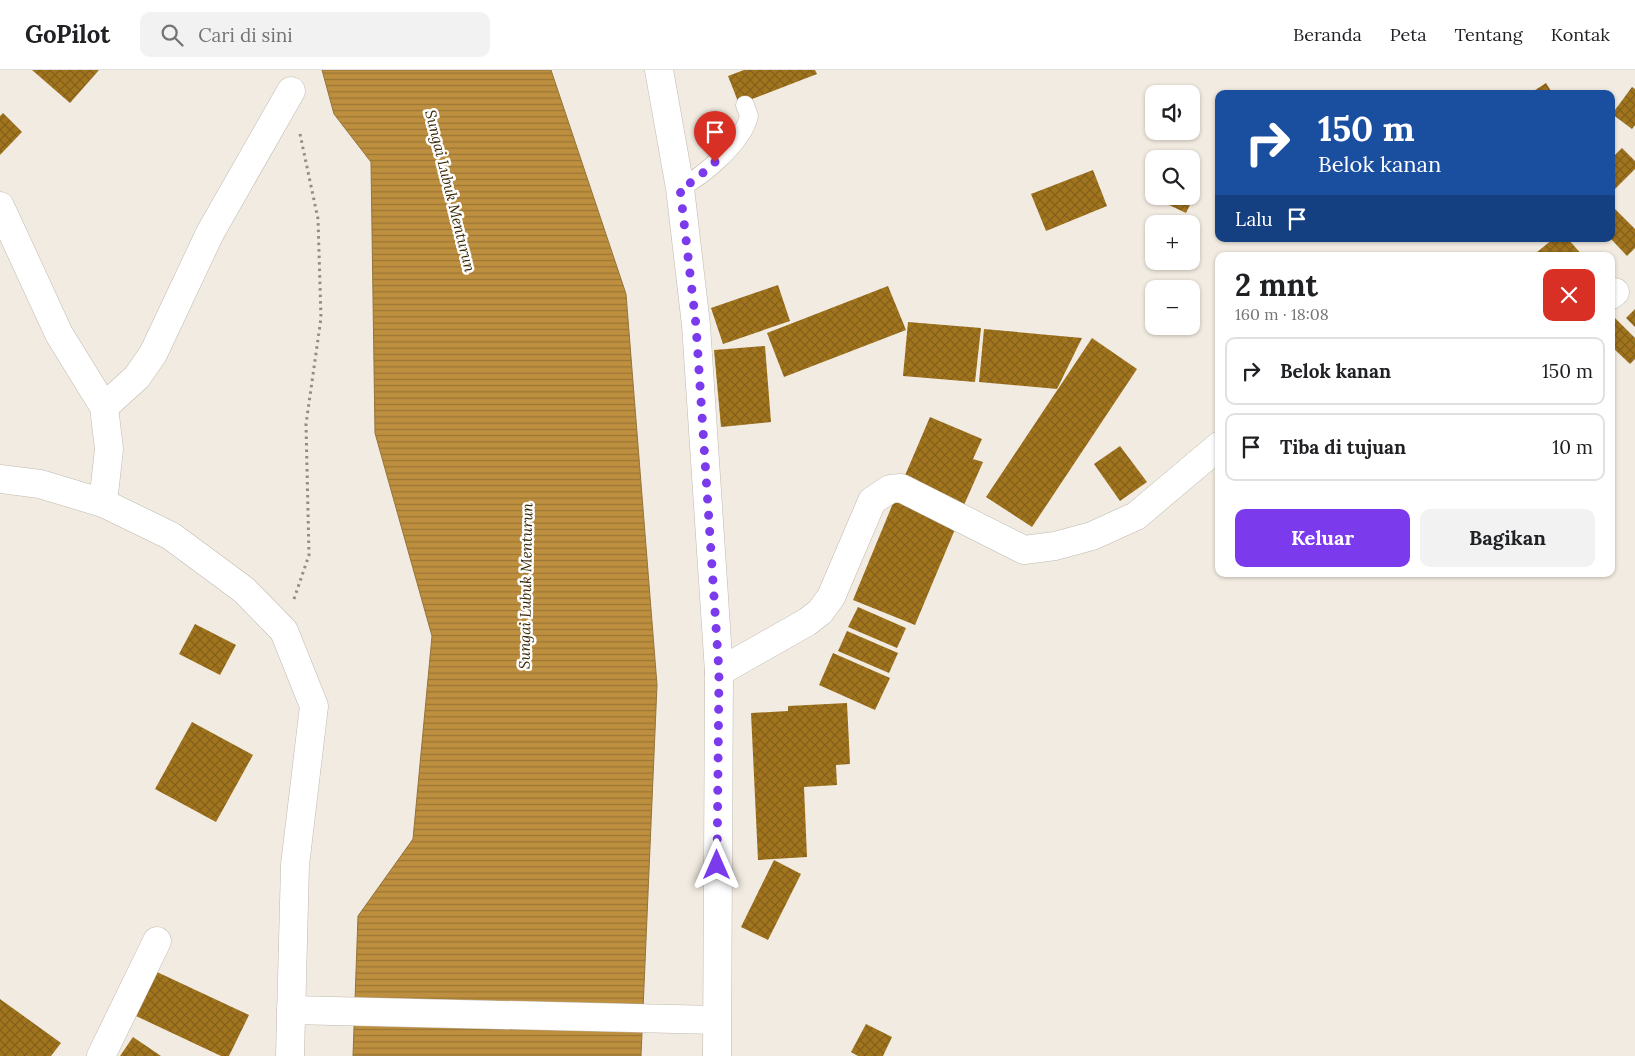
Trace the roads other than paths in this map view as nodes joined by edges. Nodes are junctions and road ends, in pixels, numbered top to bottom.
1 (659, 70) edge
2 (291, 91) road end
3 (745, 105) dead end
4 (680, 188) junction
5 (0, 206) edge
6 (104, 407) junction
7 (1215, 449) edge
8 (0, 479) edge
9 (103, 503) junction
10 (719, 672) junction
11 (157, 942) dead end
12 (304, 1011) junction
13 (703, 1020) junction
14 (101, 1056) edge
15 (290, 1056) edge
16 (717, 1056) edge

1 - 4 street
2 - 6 street
3 - 4 lane
4 - 10 street
5 - 6 street
6 - 9 street
7 - 10 street
8 - 9 street
9 - 12 street
10 - 13 street
11 - 14 street
12 - 13 street
12 - 15 street
13 - 16 street

